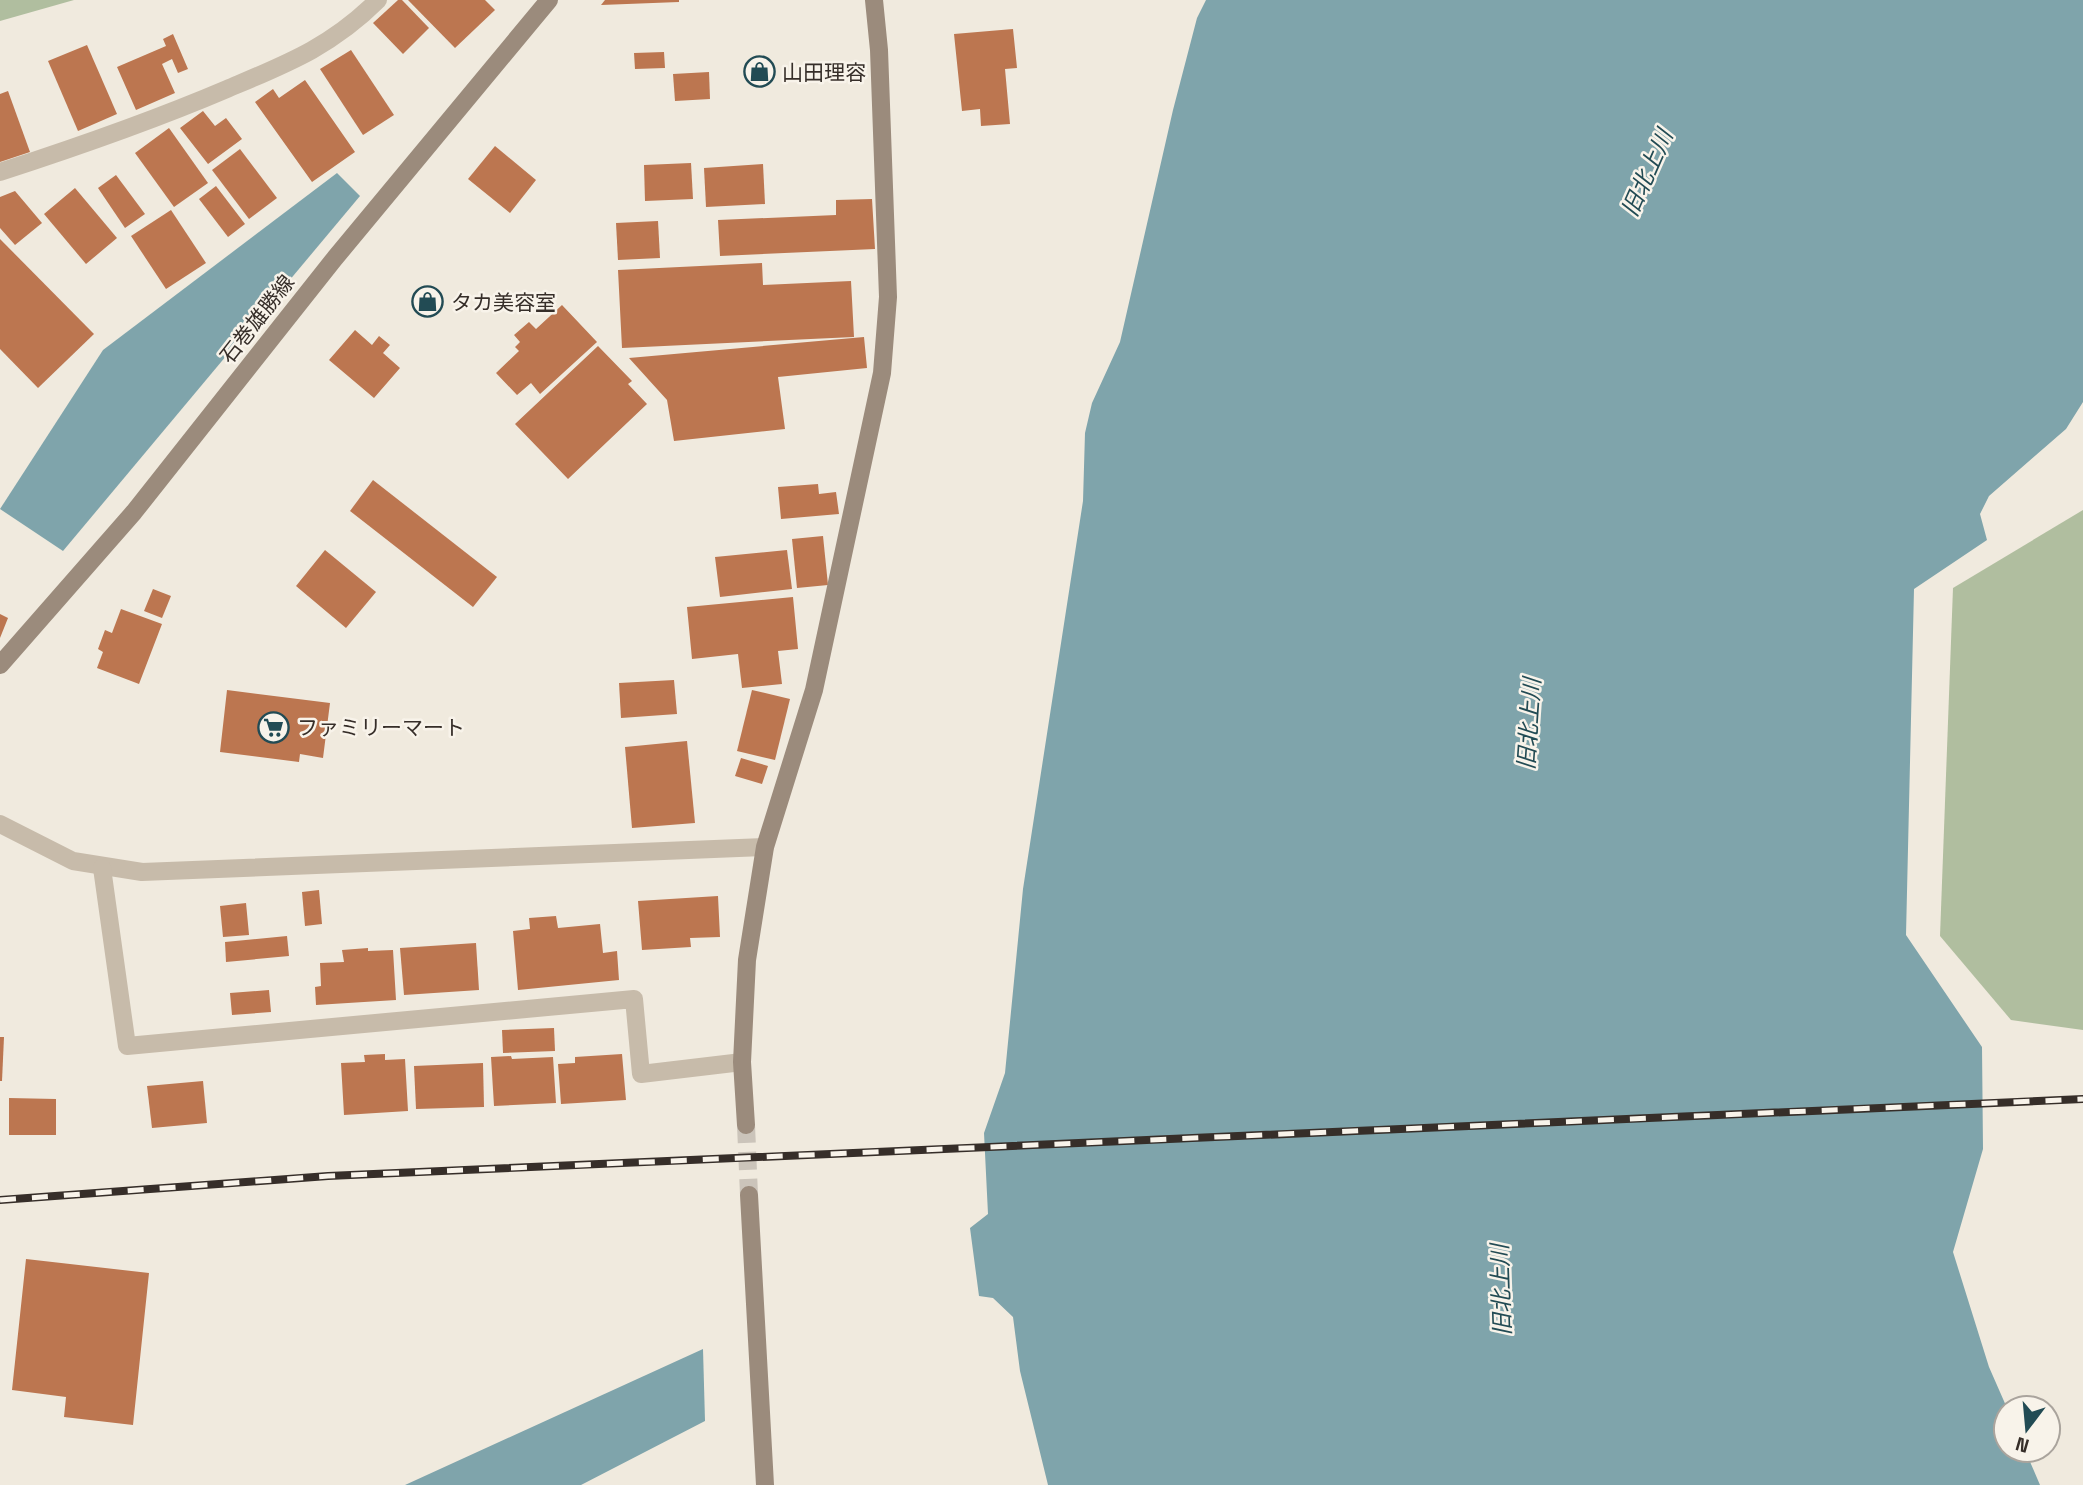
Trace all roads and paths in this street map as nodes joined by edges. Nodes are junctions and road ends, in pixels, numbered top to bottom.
1 (378, 0) edge
2 (549, 0) edge
3 (874, 0) edge
4 (0, 172) edge
5 (0, 666) edge
6 (0, 824) edge
7 (765, 847) junction
8 (102, 868) junction
9 (742, 1062) junction
10 (746, 1125) tunnel mouth
11 (748, 1195) tunnel mouth
12 (765, 1485) edge

1 - 4 street
2 - 5 street, 石巻雄勝線
3 - 7 street
6 - 8 street
7 - 8 street
7 - 9 street
8 - 9 street
9 - 10 street
11 - 12 street

